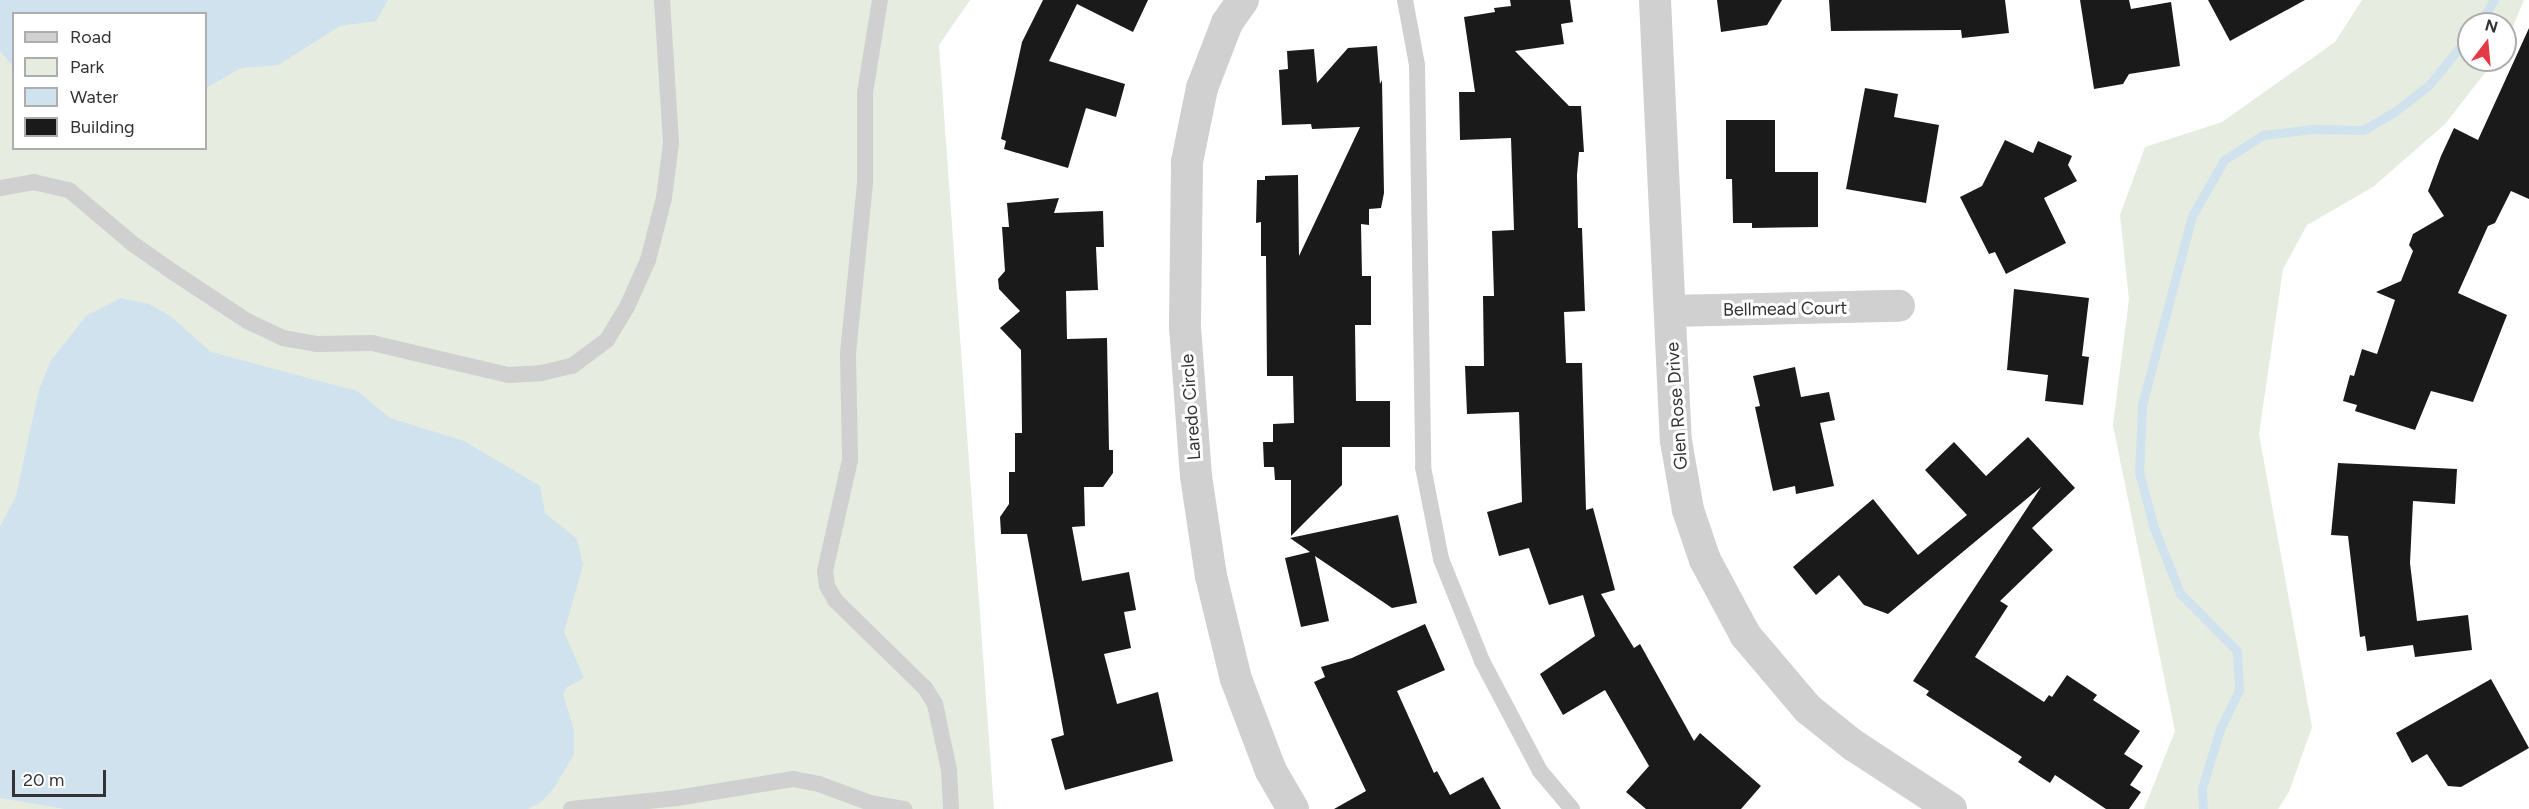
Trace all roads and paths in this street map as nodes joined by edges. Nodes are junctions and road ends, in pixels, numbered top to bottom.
1 (662, 0) edge
2 (880, 0) edge
3 (1243, 0) edge
4 (1405, 0) edge
5 (1655, 0) edge
6 (0, 188) edge
7 (1899, 306) dead end
8 (1670, 311) junction
9 (571, 809) edge
10 (904, 809) edge
11 (951, 809) edge
12 (1293, 809) edge
13 (1572, 809) edge
14 (1951, 809) edge

1 - 6 lane
2 - 11 lane
3 - 12 street, Laredo Circle
4 - 13 lane
5 - 8 street, Glen Rose Drive
7 - 8 street, Bellmead Court
8 - 14 street, Glen Rose Drive
9 - 10 lane

